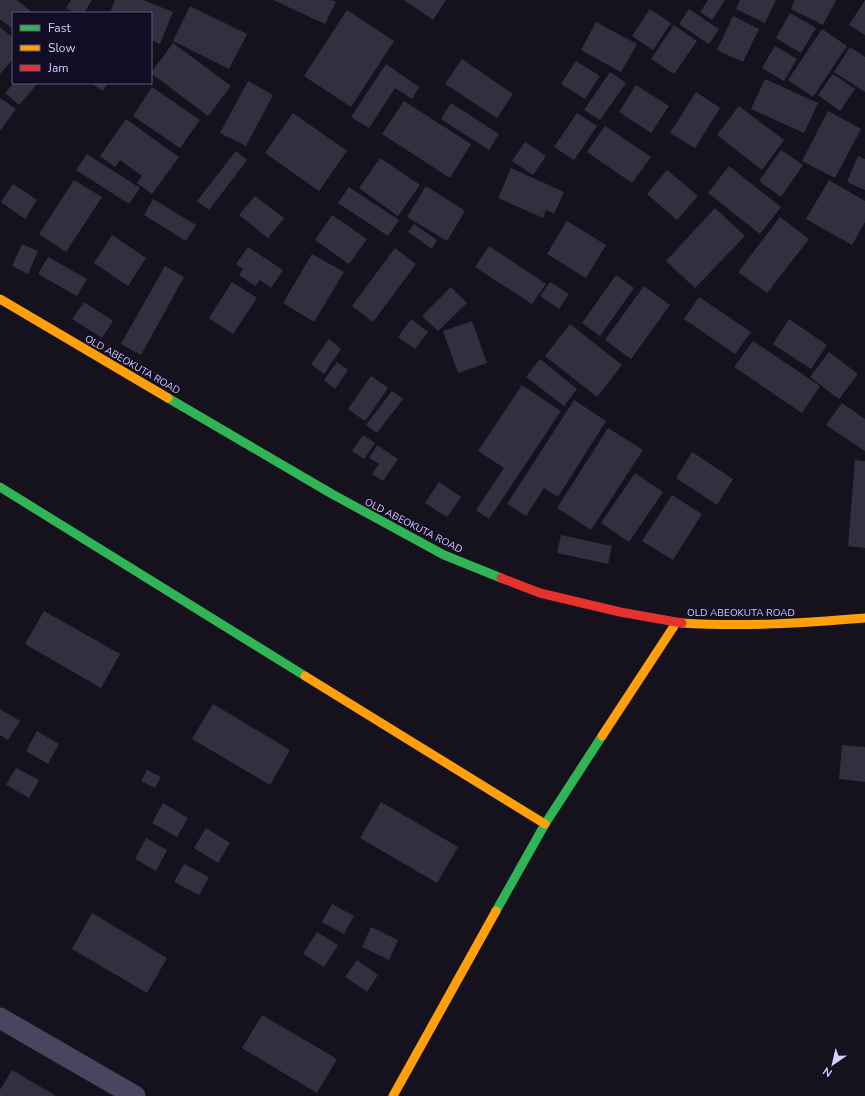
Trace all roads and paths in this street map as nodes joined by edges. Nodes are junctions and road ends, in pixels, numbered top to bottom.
1 (0, 299) edge
2 (0, 487) edge
3 (865, 618) edge
4 (676, 623) junction
5 (545, 824) junction
6 (0, 1018) edge
7 (135, 1096) edge
8 (393, 1096) edge

1 - 4 main road, OLD ABEOKUTA ROAD
2 - 5 main road
3 - 4 main road, OLD ABEOKUTA ROAD
4 - 5 main road
5 - 8 main road
6 - 7 street

